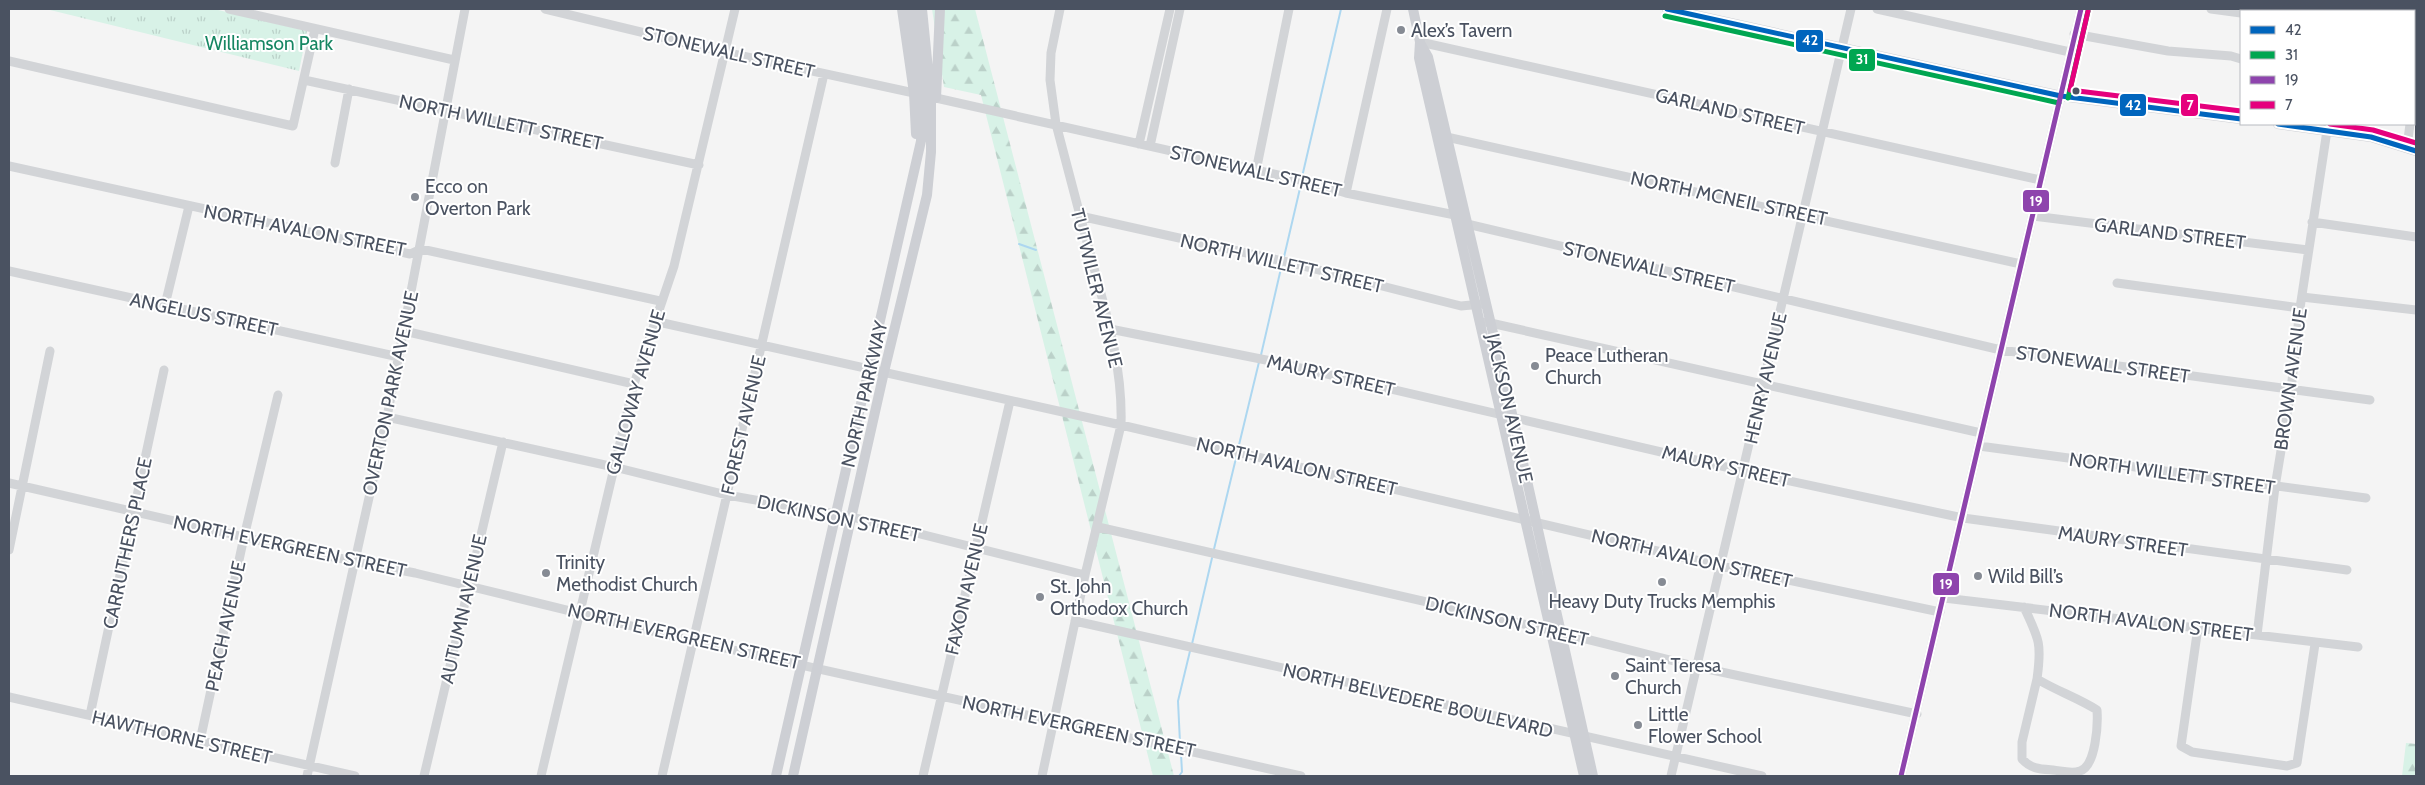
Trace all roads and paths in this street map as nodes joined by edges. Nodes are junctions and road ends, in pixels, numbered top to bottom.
1 (229, 9) edge
2 (465, 9) edge
3 (545, 9) edge
4 (734, 9) edge
5 (902, 9) edge
6 (912, 9) edge
7 (922, 9) edge
8 (940, 9) edge
9 (1060, 9) edge
10 (1170, 9) edge
11 (1289, 9) edge
12 (1387, 9) edge
13 (1413, 9) edge
14 (1667, 9) edge
15 (1851, 9) edge
16 (1877, 9) edge
17 (2081, 9) edge
18 (2211, 9) edge
19 (1180, 10) edge
20 (2240, 13) edge
21 (1166, 22) junction
22 (1177, 24) junction
23 (315, 29) junction
24 (2074, 34) junction
25 (1420, 42) junction
26 (1840, 48) junction
27 (724, 52) junction
28 (2070, 52) junction
29 (2240, 59) edge
30 (454, 60) junction
31 (9, 61) edge
32 (824, 74) junction
33 (304, 80) junction
34 (349, 89) junction
35 (914, 93) junction
36 (2060, 96) junction
37 (936, 98) junction
38 (446, 110) junction
39 (2240, 119) edge
40 (1056, 124) junction
41 (2294, 125) edge
42 (2410, 125) edge
43 (2327, 127) edge
44 (1821, 132) junction
45 (1442, 136) junction
46 (1139, 144) junction
47 (1150, 146) junction
48 (2412, 149) edge
49 (931, 152) junction
50 (918, 156) junction
51 (335, 163) dead end
52 (699, 165) junction
53 (9, 166) edge
54 (1256, 171) junction
55 (2040, 180) junction
56 (1346, 193) junction
57 (189, 206) junction
58 (1803, 214) junction
59 (1455, 215) junction
60 (1080, 216) junction
61 (2033, 216) junction
62 (2312, 222) junction
63 (1467, 224) junction
64 (2416, 237) edge
65 (421, 249) junction
66 (2308, 250) junction
67 (2021, 264) junction
68 (9, 271) edge
69 (2117, 283) dead end
70 (2302, 297) junction
71 (1783, 300) junction
72 (660, 301) junction
73 (165, 305) junction
74 (1481, 305) junction
75 (2300, 308) junction
76 (2416, 310) edge
77 (654, 321) junction
78 (1485, 322) junction
79 (1110, 329) junction
80 (404, 332) junction
81 (762, 346) junction
82 (2001, 350) junction
83 (50, 351) dead end
84 (399, 357) junction
85 (870, 369) junction
86 (164, 370) dead end
87 (884, 372) junction
88 (1764, 383) junction
89 (634, 384) junction
90 (2291, 390) junction
91 (278, 395) dead end
92 (2370, 400) dead end
93 (1010, 401) junction
94 (1499, 415) junction
95 (387, 417) junction
96 (1513, 418) junction
97 (1121, 425) junction
98 (1981, 433) junction
99 (503, 442) junction
100 (1978, 446) junction
101 (614, 466) junction
102 (1743, 470) junction
103 (9, 483) edge
104 (22, 486) junction
105 (2275, 487) junction
106 (726, 495) junction
107 (2366, 498) dead end
108 (132, 512) junction
109 (837, 514) junction
110 (852, 517) junction
111 (1962, 518) junction
112 (1530, 521) junction
113 (1098, 527) junction
114 (244, 537) junction
115 (976, 549) junction
116 (9, 550) edge
117 (356, 560) junction
118 (2266, 561) junction
119 (1721, 566) junction
120 (2347, 570) dead end
121 (1085, 575) junction
122 (468, 586) junction
123 (1944, 598) junction
124 (2024, 607) junction
125 (579, 612) junction
126 (1940, 612) junction
127 (1075, 621) junction
128 (2198, 627) junction
129 (1555, 631) junction
130 (2256, 635) junction
131 (694, 641) junction
132 (2316, 644) junction
133 (2358, 647) dead end
134 (800, 664) junction
135 (817, 667) junction
136 (1698, 667) junction
137 (2037, 679) junction
138 (941, 696) junction
139 (9, 697) edge
140 (1917, 714) junction
141 (90, 715) junction
142 (1055, 721) junction
143 (1578, 736) junction
144 (200, 741) junction
145 (1676, 757) junction
146 (309, 766) junction
147 (307, 776) edge
148 (355, 776) edge
149 (424, 776) edge
150 (541, 776) edge
151 (662, 776) edge
152 (776, 776) edge
153 (792, 776) edge
154 (923, 776) edge
155 (1042, 776) edge
156 (1301, 776) edge
157 (1584, 776) edge
158 (1593, 776) edge
159 (1671, 776) edge
160 (1762, 776) edge
161 (1901, 776) edge

1 - 23 street
2 - 30 street, OVERTON PARK AVENUE
3 - 27 street, STONEWALL STREET
4 - 27 street, GALLOWAY AVENUE
5 - 35 main road
6 - 50 main road, NORTH PARKWAY
7 - 49 main road, NORTH PARKWAY
8 - 37 main road
9 - 40 street
10 - 19 street
10 - 21 street
11 - 54 street
12 - 56 street
13 - 25 main road, JACKSON AVENUE
14 - 26 main road
15 - 26 street, HENRY AVENUE
16 - 28 street
17 - 24 street
18 - 20 street
19 - 22 street
21 - 22 street
21 - 46 street
22 - 47 street
23 - 30 street
23 - 33 street
24 - 28 street
24 - 29 street
25 - 44 street, GARLAND STREET
25 - 45 main road, JACKSON AVENUE
26 - 36 main road
26 - 44 street, HENRY AVENUE
27 - 32 street, STONEWALL STREET
27 - 52 street, GALLOWAY AVENUE
28 - 36 street
30 - 38 street, OVERTON PARK AVENUE
31 - 33 street
32 - 35 street, STONEWALL STREET
32 - 81 street, FOREST AVENUE
33 - 34 street, NORTH WILLETT STREET
34 - 38 street, NORTH WILLETT STREET
34 - 51 street
35 - 50 main road
36 - 39 main road
36 - 55 street
37 - 40 street, STONEWALL STREET
37 - 49 main road
38 - 52 street, NORTH WILLETT STREET
38 - 65 street, OVERTON PARK AVENUE
40 - 46 street, STONEWALL STREET
40 - 60 street, TUTWILER AVENUE
41 - 43 main road
42 - 48 street
43 - 48 main road
43 - 62 street, BROWN AVENUE
44 - 55 street, GARLAND STREET
44 - 58 street, HENRY AVENUE
45 - 58 street, NORTH MCNEIL STREET
45 - 59 main road, JACKSON AVENUE
45 - 63 main road, JACKSON AVENUE
46 - 47 street, STONEWALL STREET
47 - 54 street, STONEWALL STREET
49 - 87 main road, NORTH PARKWAY
50 - 85 main road, NORTH PARKWAY
52 - 72 street, GALLOWAY AVENUE
53 - 57 street, NORTH AVALON STREET
54 - 56 street, STONEWALL STREET
55 - 61 street
56 - 59 street, STONEWALL STREET
57 - 65 street, NORTH AVALON STREET
57 - 73 street
58 - 67 street, NORTH MCNEIL STREET
58 - 71 street, HENRY AVENUE
59 - 63 street, STONEWALL STREET
59 - 74 main road, JACKSON AVENUE
60 - 74 street, NORTH WILLETT STREET
60 - 79 street, TUTWILER AVENUE
61 - 66 street, GARLAND STREET
61 - 67 street
62 - 64 street
62 - 66 street, BROWN AVENUE
63 - 71 street, STONEWALL STREET
63 - 74 main road, JACKSON AVENUE
65 - 72 street, NORTH AVALON STREET
65 - 80 street, OVERTON PARK AVENUE
66 - 70 street, BROWN AVENUE
67 - 82 street
68 - 73 street, ANGELUS STREET
69 - 75 street
70 - 75 street, BROWN AVENUE
70 - 76 street
71 - 82 street, STONEWALL STREET
71 - 88 street, HENRY AVENUE
72 - 77 street, GALLOWAY AVENUE
73 - 84 street, ANGELUS STREET
74 - 78 main road, JACKSON AVENUE
75 - 90 street, BROWN AVENUE
77 - 81 street, NORTH AVALON STREET
77 - 89 street, GALLOWAY AVENUE
78 - 88 street
78 - 94 main road, JACKSON AVENUE
78 - 96 main road, JACKSON AVENUE
79 - 94 street, MAURY STREET
79 - 97 street, TUTWILER AVENUE
80 - 84 street, OVERTON PARK AVENUE
80 - 89 street
81 - 85 street, NORTH AVALON STREET
81 - 106 street, FOREST AVENUE
82 - 90 street, STONEWALL STREET
82 - 98 street
83 - 104 street
84 - 95 street, OVERTON PARK AVENUE
85 - 87 street, NORTH AVALON STREET
85 - 109 main road, NORTH PARKWAY
86 - 108 street, CARRUTHERS PLACE
87 - 93 street, NORTH AVALON STREET
87 - 110 main road, NORTH PARKWAY
88 - 98 street
88 - 102 street, HENRY AVENUE
89 - 101 street, GALLOWAY AVENUE
90 - 92 street, STONEWALL STREET
90 - 105 street, BROWN AVENUE
91 - 114 street, PEACH AVENUE
93 - 97 street, NORTH AVALON STREET
93 - 115 street, FAXON AVENUE
94 - 96 street, MAURY STREET
94 - 112 main road, JACKSON AVENUE
95 - 99 street, DICKINSON STREET
95 - 117 street, OVERTON PARK AVENUE
96 - 102 street, MAURY STREET
96 - 112 main road, JACKSON AVENUE
97 - 112 street, NORTH AVALON STREET
97 - 113 street, TUTWILER AVENUE
98 - 100 street
99 - 101 street, DICKINSON STREET
99 - 122 street, AUTUMN AVENUE
100 - 105 street, NORTH WILLETT STREET
100 - 111 street
101 - 106 street, DICKINSON STREET
101 - 125 street, GALLOWAY AVENUE
102 - 111 street, MAURY STREET
102 - 119 street, HENRY AVENUE
103 - 104 street, NORTH EVERGREEN STREET
104 - 108 street, NORTH EVERGREEN STREET
104 - 116 street
105 - 107 street, NORTH WILLETT STREET
105 - 118 street, BROWN AVENUE
106 - 109 street, DICKINSON STREET
106 - 131 street, FOREST AVENUE
108 - 114 street, NORTH EVERGREEN STREET
108 - 141 street, CARRUTHERS PLACE
109 - 110 street, DICKINSON STREET
109 - 134 main road, NORTH PARKWAY
110 - 115 street, DICKINSON STREET
110 - 135 main road, NORTH PARKWAY
111 - 118 street, MAURY STREET
111 - 123 street
112 - 119 street, NORTH AVALON STREET
112 - 129 main road, JACKSON AVENUE
113 - 121 street, TUTWILER AVENUE
113 - 129 street, DICKINSON STREET
114 - 117 street, NORTH EVERGREEN STREET
114 - 144 street, PEACH AVENUE
115 - 121 street, DICKINSON STREET
115 - 138 street, FAXON AVENUE
117 - 122 street, NORTH EVERGREEN STREET
117 - 146 street, OVERTON PARK AVENUE
118 - 120 street, MAURY STREET
118 - 130 street, BROWN AVENUE
119 - 126 street, NORTH AVALON STREET
119 - 136 street, HENRY AVENUE
121 - 127 street, TUTWILER AVENUE
122 - 125 street, NORTH EVERGREEN STREET
122 - 149 street, AUTUMN AVENUE
123 - 124 street, NORTH AVALON STREET
123 - 126 street
124 - 128 street, NORTH AVALON STREET
124 - 137 street
125 - 131 street, NORTH EVERGREEN STREET
125 - 150 street, GALLOWAY AVENUE
126 - 140 street
127 - 142 street, TUTWILER AVENUE
127 - 143 street, NORTH BELVEDERE BOULEVARD
128 - 130 street, NORTH AVALON STREET
128 - 132 street
129 - 136 street, DICKINSON STREET
129 - 143 main road, JACKSON AVENUE
130 - 132 street, NORTH AVALON STREET
131 - 134 street, NORTH EVERGREEN STREET
131 - 151 street, FOREST AVENUE
132 - 133 street, NORTH AVALON STREET
134 - 135 street, NORTH EVERGREEN STREET
134 - 152 main road, NORTH PARKWAY
135 - 138 street, NORTH EVERGREEN STREET
135 - 153 main road, NORTH PARKWAY
136 - 140 street, DICKINSON STREET
136 - 145 street, HENRY AVENUE
137 - 137 street
138 - 142 street, NORTH EVERGREEN STREET
138 - 154 street, FAXON AVENUE
139 - 141 street, HAWTHORNE STREET
140 - 161 street
141 - 144 street, HAWTHORNE STREET
142 - 155 street, TUTWILER AVENUE
142 - 156 street, NORTH EVERGREEN STREET
143 - 145 street, NORTH BELVEDERE BOULEVARD
143 - 157 main road, JACKSON AVENUE
143 - 158 main road, JACKSON AVENUE
144 - 146 street, HAWTHORNE STREET
145 - 159 street, HENRY AVENUE
145 - 160 street, NORTH BELVEDERE BOULEVARD
146 - 147 street, OVERTON PARK AVENUE
146 - 148 street, HAWTHORNE STREET

